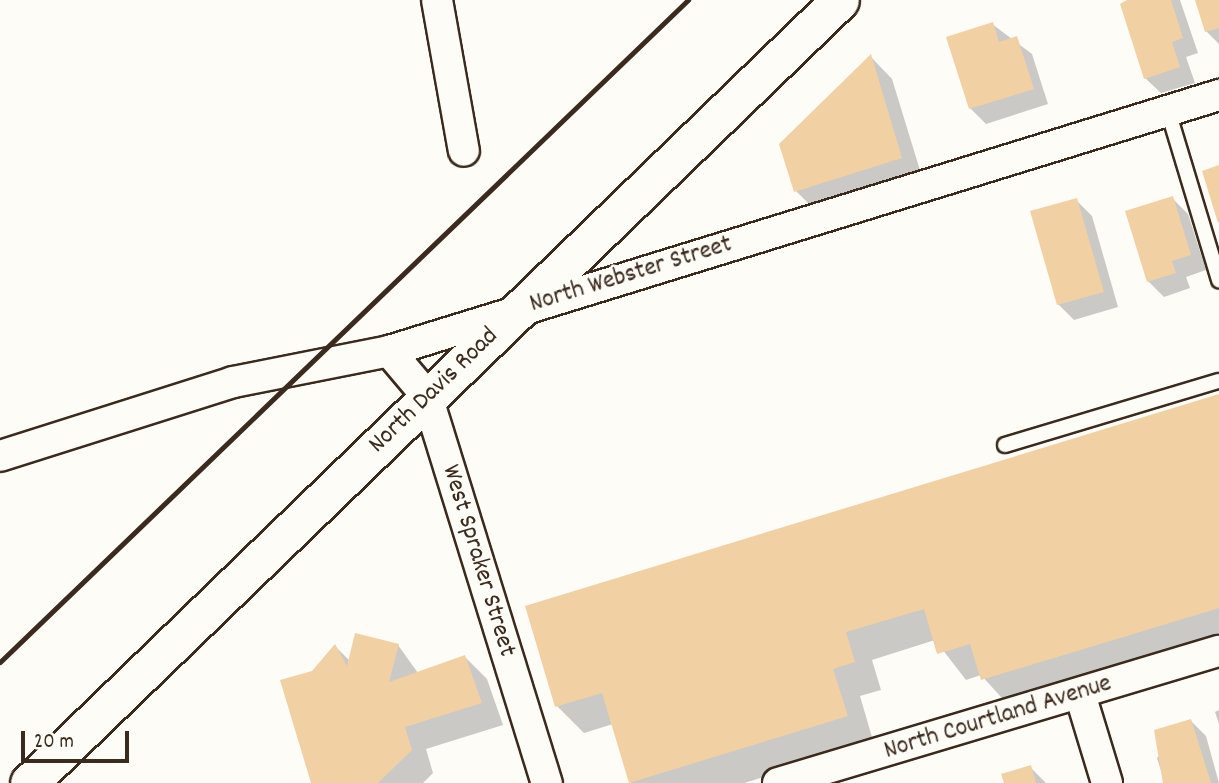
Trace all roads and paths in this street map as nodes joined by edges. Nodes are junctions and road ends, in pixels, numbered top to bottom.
1 (437, 0) edge
2 (841, 0) edge
3 (1219, 95) edge
4 (1168, 111) junction
5 (464, 151) dead end
6 (1219, 280) edge
7 (519, 309) junction
8 (389, 351) junction
9 (1219, 381) edge
10 (427, 396) junction
11 (1005, 444) dead end
12 (0, 456) edge
13 (1219, 651) edge
14 (1080, 694) junction
15 (29, 783) edge
16 (547, 783) edge
17 (778, 783) edge
18 (1107, 783) edge

1 - 5 street
2 - 7 street, North Davis Road
3 - 4 street, North Webster Street
4 - 6 lane
4 - 7 street, North Webster Street
7 - 8 street, North Webster Street
7 - 10 street, North Davis Road
8 - 10 street, West Spraker Street
8 - 12 street, North Webster Street
9 - 11 lane
10 - 15 street, North Davis Road
10 - 16 street, West Spraker Street
13 - 14 street, North Courtland Avenue
14 - 17 street, North Courtland Avenue
14 - 18 street

